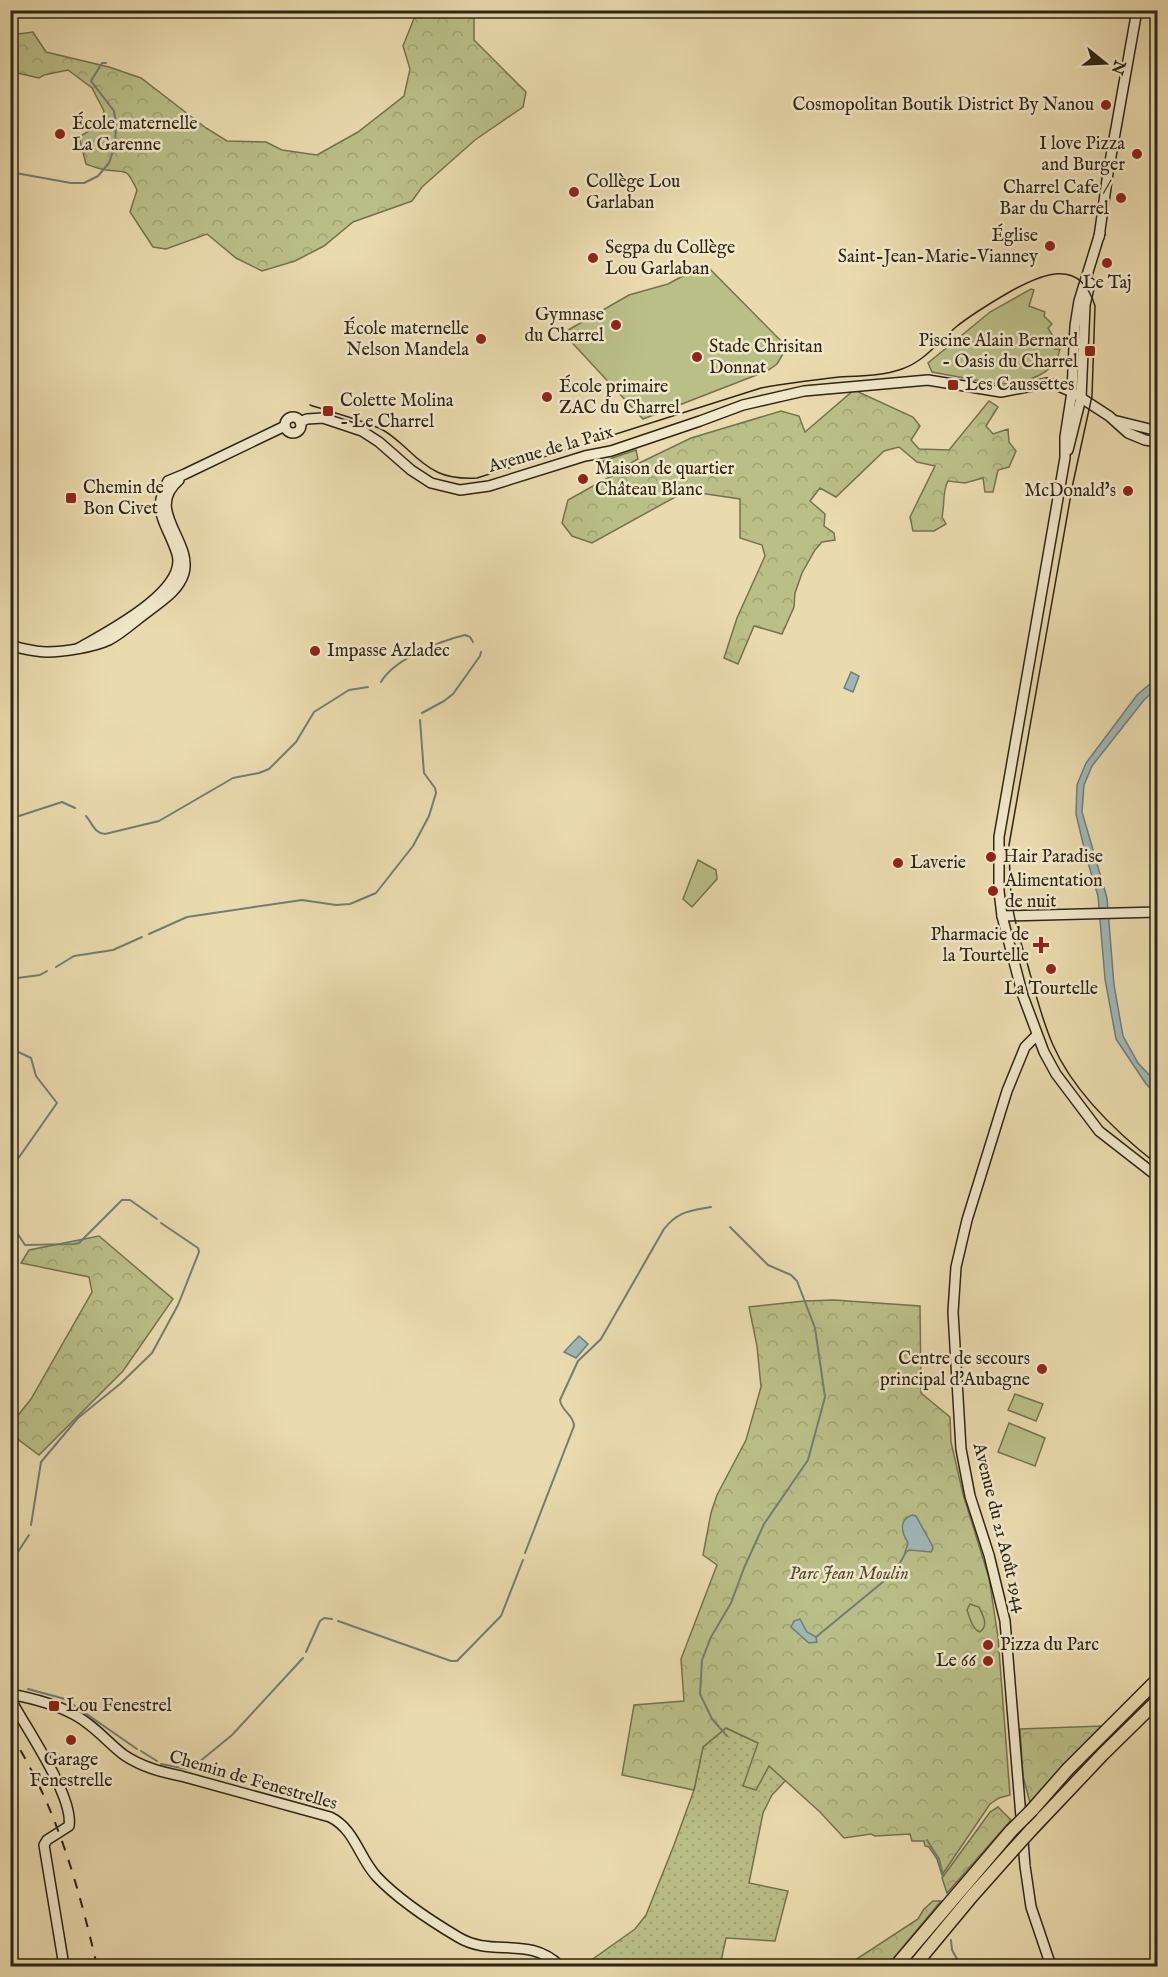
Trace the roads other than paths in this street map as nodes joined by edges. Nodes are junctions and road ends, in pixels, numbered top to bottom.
1 (1137, 10) edge
2 (1077, 395) junction
3 (1117, 422) junction
4 (1158, 431) edge
5 (1158, 442) edge
6 (10, 646) edge
7 (1158, 912) edge
8 (1002, 916) junction
9 (1036, 1036) junction
10 (1158, 1178) edge
11 (1158, 1679) edge
12 (10, 1696) edge
13 (1158, 1700) edge
14 (64, 1966) edge
15 (561, 1966) edge
16 (896, 1966) edge
17 (914, 1966) edge
18 (1051, 1966) edge

1 - 2 street
2 - 3 street, Avenue de la Paix
2 - 6 street, Avenue de la Paix
2 - 8 street
3 - 4 street
3 - 5 street, Avenue de la Paix
7 - 8 street
8 - 9 street
9 - 10 street
9 - 18 street, Avenue du 21 Août 1944
11 - 16 highway, bridge
12 - 14 street
12 - 15 street, Chemin de Fenestrelles
13 - 17 highway, bridge

